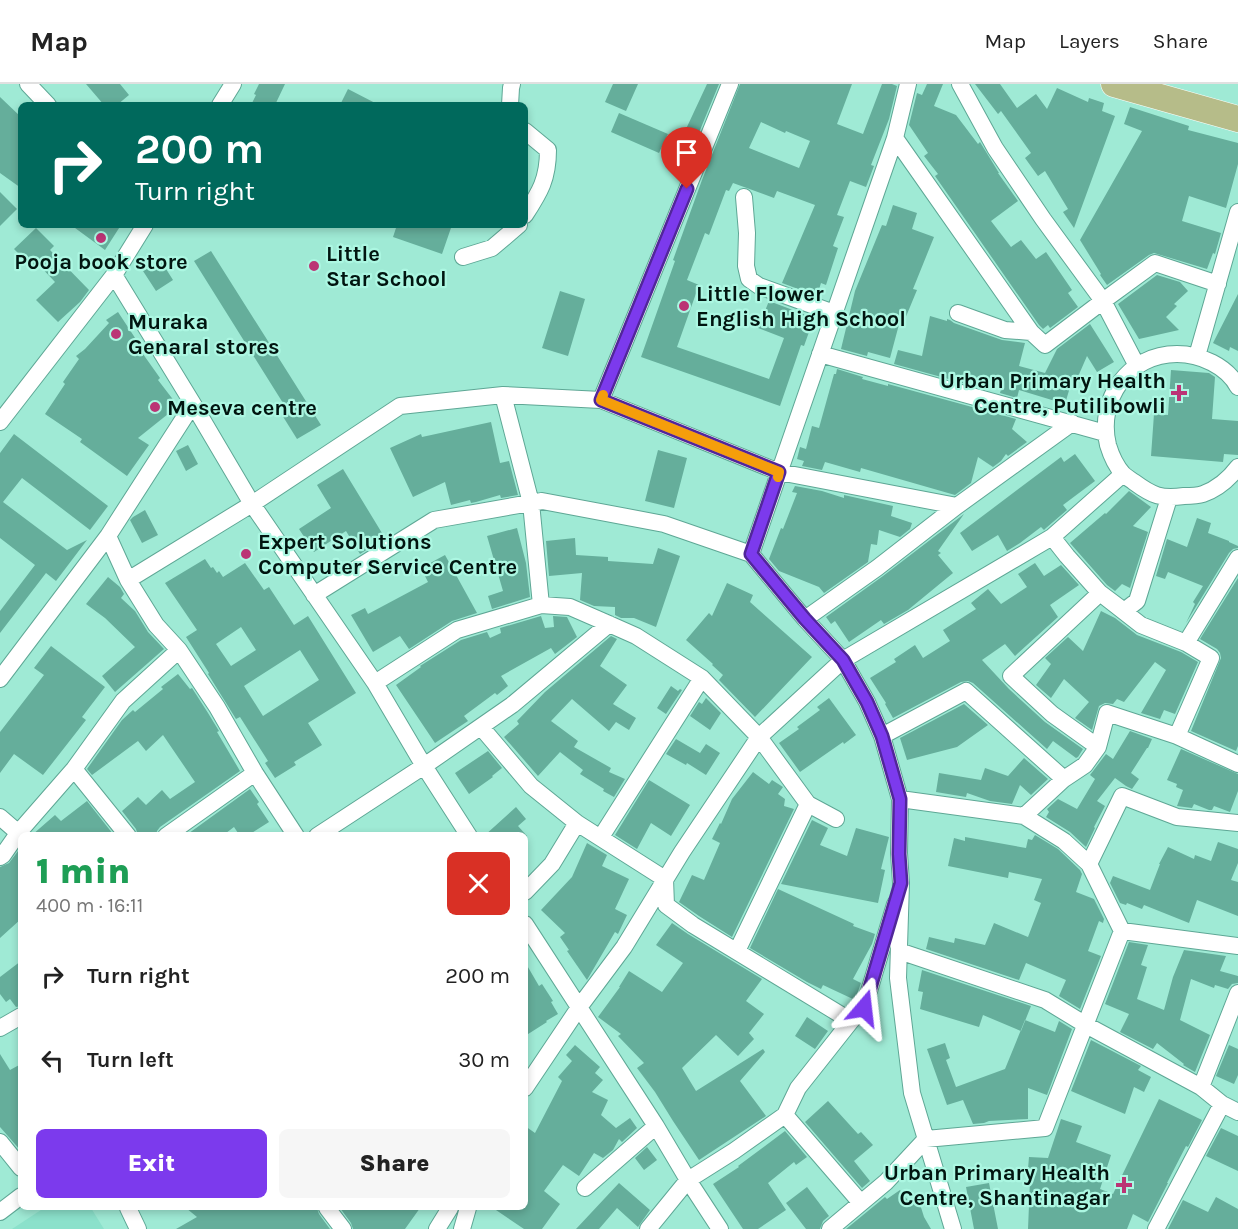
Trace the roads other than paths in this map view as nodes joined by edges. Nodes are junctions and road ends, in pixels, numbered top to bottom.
1 (28, 84) edge
2 (233, 84) edge
3 (512, 84) edge
4 (730, 84) edge
5 (908, 84) edge
6 (960, 84) edge
7 (1114, 84) edge
8 (45, 102) edge
9 (222, 102) edge
10 (510, 102) edge
11 (1237, 117) edge
12 (528, 133) edge
13 (895, 138) junction
14 (744, 197) dead end
15 (528, 210) edge
16 (1238, 212) edge
17 (143, 228) edge
18 (515, 228) edge
19 (464, 257) dead end
20 (114, 275) junction
21 (1218, 284) junction
22 (1103, 301) junction
23 (834, 313) junction
24 (958, 314) dead end
25 (1031, 332) junction
26 (820, 354) junction
27 (1197, 356) junction
28 (1137, 366) junction
29 (1238, 387) edge
30 (503, 395) junction
31 (601, 400) junction
32 (193, 404) junction
33 (0, 422) edge
34 (1072, 423) junction
35 (1105, 433) junction
36 (1238, 467) edge
37 (779, 472) junction
38 (1123, 474) junction
39 (1169, 498) junction
40 (531, 502) junction
41 (252, 504) junction
42 (957, 506) junction
43 (108, 536) junction
44 (1052, 537) junction
45 (751, 554) junction
46 (1238, 558) edge
47 (128, 580) junction
48 (1100, 593) junction
49 (314, 595) junction
50 (541, 605) junction
51 (805, 619) junction
52 (609, 624) junction
53 (1186, 643) junction
54 (179, 650) junction
55 (843, 660) junction
56 (702, 678) junction
57 (0, 679) edge
58 (375, 683) junction
59 (481, 727) junction
60 (882, 736) junction
61 (1177, 736) junction
62 (759, 737) junction
63 (1098, 747) junction
64 (1238, 764) edge
65 (424, 766) junction
66 (74, 769) junction
67 (255, 773) junction
68 (1064, 779) junction
69 (900, 799) junction
70 (808, 804) junction
71 (1024, 816) junction
72 (0, 817) edge
73 (836, 819) dead end
74 (577, 823) junction
75 (1238, 823) edge
76 (19, 832) edge
77 (23, 832) edge
78 (125, 832) edge
79 (172, 832) edge
80 (293, 832) edge
81 (323, 832) edge
82 (466, 832) edge
83 (601, 837) junction
84 (18, 838) edge
85 (0, 857) edge
86 (1089, 864) junction
87 (665, 879) junction
88 (901, 883) junction
89 (528, 889) edge
90 (528, 928) edge
91 (1122, 931) junction
92 (1238, 946) edge
93 (737, 951) junction
94 (899, 951) junction
95 (1238, 993) edge
96 (580, 1006) junction
97 (18, 1018) edge
98 (851, 1021) junction
99 (1086, 1025) junction
100 (0, 1028) edge
101 (1231, 1036) edge
102 (528, 1084) edge
103 (1201, 1087) junction
104 (1222, 1104) junction
105 (1238, 1112) edge
106 (785, 1115) junction
107 (657, 1126) junction
108 (926, 1139) junction
109 (0, 1142) edge
110 (18, 1164) edge
111 (688, 1180) junction
112 (585, 1188) dead end
113 (18, 1198) edge
114 (861, 1203) junction
115 (129, 1210) edge
116 (329, 1210) edge
117 (449, 1210) edge
118 (467, 1210) edge
119 (0, 1212) edge
120 (138, 1229) edge
121 (343, 1229) edge
122 (437, 1229) edge
123 (462, 1229) edge
124 (648, 1229) edge
125 (720, 1229) edge
126 (830, 1229) edge
127 (952, 1229) edge
128 (1156, 1229) edge

1 - 8 street
2 - 9 street
3 - 10 street
4 - 31 street
5 - 13 street
6 - 22 street
7 - 11 main road
12 - 15 street
13 - 23 street
13 - 25 street
14 - 23 street
16 - 21 street
17 - 20 street
18 - 19 street
20 - 32 street
20 - 33 street
21 - 22 street
21 - 27 street
22 - 25 street
22 - 28 street
23 - 26 street
24 - 25 street
26 - 34 street
26 - 37 street
27 - 28 street
27 - 29 street
28 - 35 street
30 - 31 street
30 - 40 street
30 - 41 street
31 - 37 street
32 - 41 street
32 - 43 street
34 - 35 street
34 - 42 street
35 - 38 street
36 - 39 street
37 - 42 street
37 - 45 street
38 - 39 street
38 - 44 street
39 - 48 street
40 - 45 street
40 - 49 street
40 - 50 street
41 - 47 street
41 - 49 street
42 - 51 street
43 - 47 street
43 - 57 street
44 - 48 street
44 - 55 street
45 - 51 street
46 - 53 street
47 - 54 street
48 - 53 street
48 - 63 street
49 - 58 street
50 - 52 street
50 - 58 street
51 - 55 street
52 - 56 street
52 - 59 street
53 - 61 street
54 - 66 street
54 - 67 street
55 - 60 street
55 - 62 street
56 - 62 street
56 - 83 street
58 - 65 street
59 - 65 street
59 - 74 street
60 - 68 street
60 - 69 street
61 - 63 street
61 - 64 street
62 - 70 street
62 - 87 street
63 - 68 street
65 - 81 street
65 - 82 street
66 - 77 street
66 - 78 street
67 - 79 street
67 - 80 street
68 - 71 street
69 - 71 street
69 - 88 street
70 - 73 street
70 - 93 street
71 - 86 street
72 - 76 street
74 - 83 street
74 - 89 street
75 - 86 street
83 - 87 street
84 - 85 street
86 - 91 street
87 - 93 street
87 - 96 street
88 - 94 street
88 - 98 street
90 - 96 street
91 - 92 street
91 - 99 street
93 - 98 street
94 - 99 street
94 - 108 street
95 - 101 street
96 - 102 street
96 - 107 street
97 - 100 street
98 - 106 street
99 - 103 street
99 - 108 street
101 - 103 street
103 - 104 street
104 - 105 street
104 - 128 street
106 - 111 street
106 - 114 street
107 - 111 street
107 - 112 street
108 - 114 street
108 - 127 street
109 - 110 street
111 - 124 street
111 - 125 street
113 - 119 street
114 - 126 street
115 - 120 street
116 - 121 street
117 - 122 street
118 - 123 street

